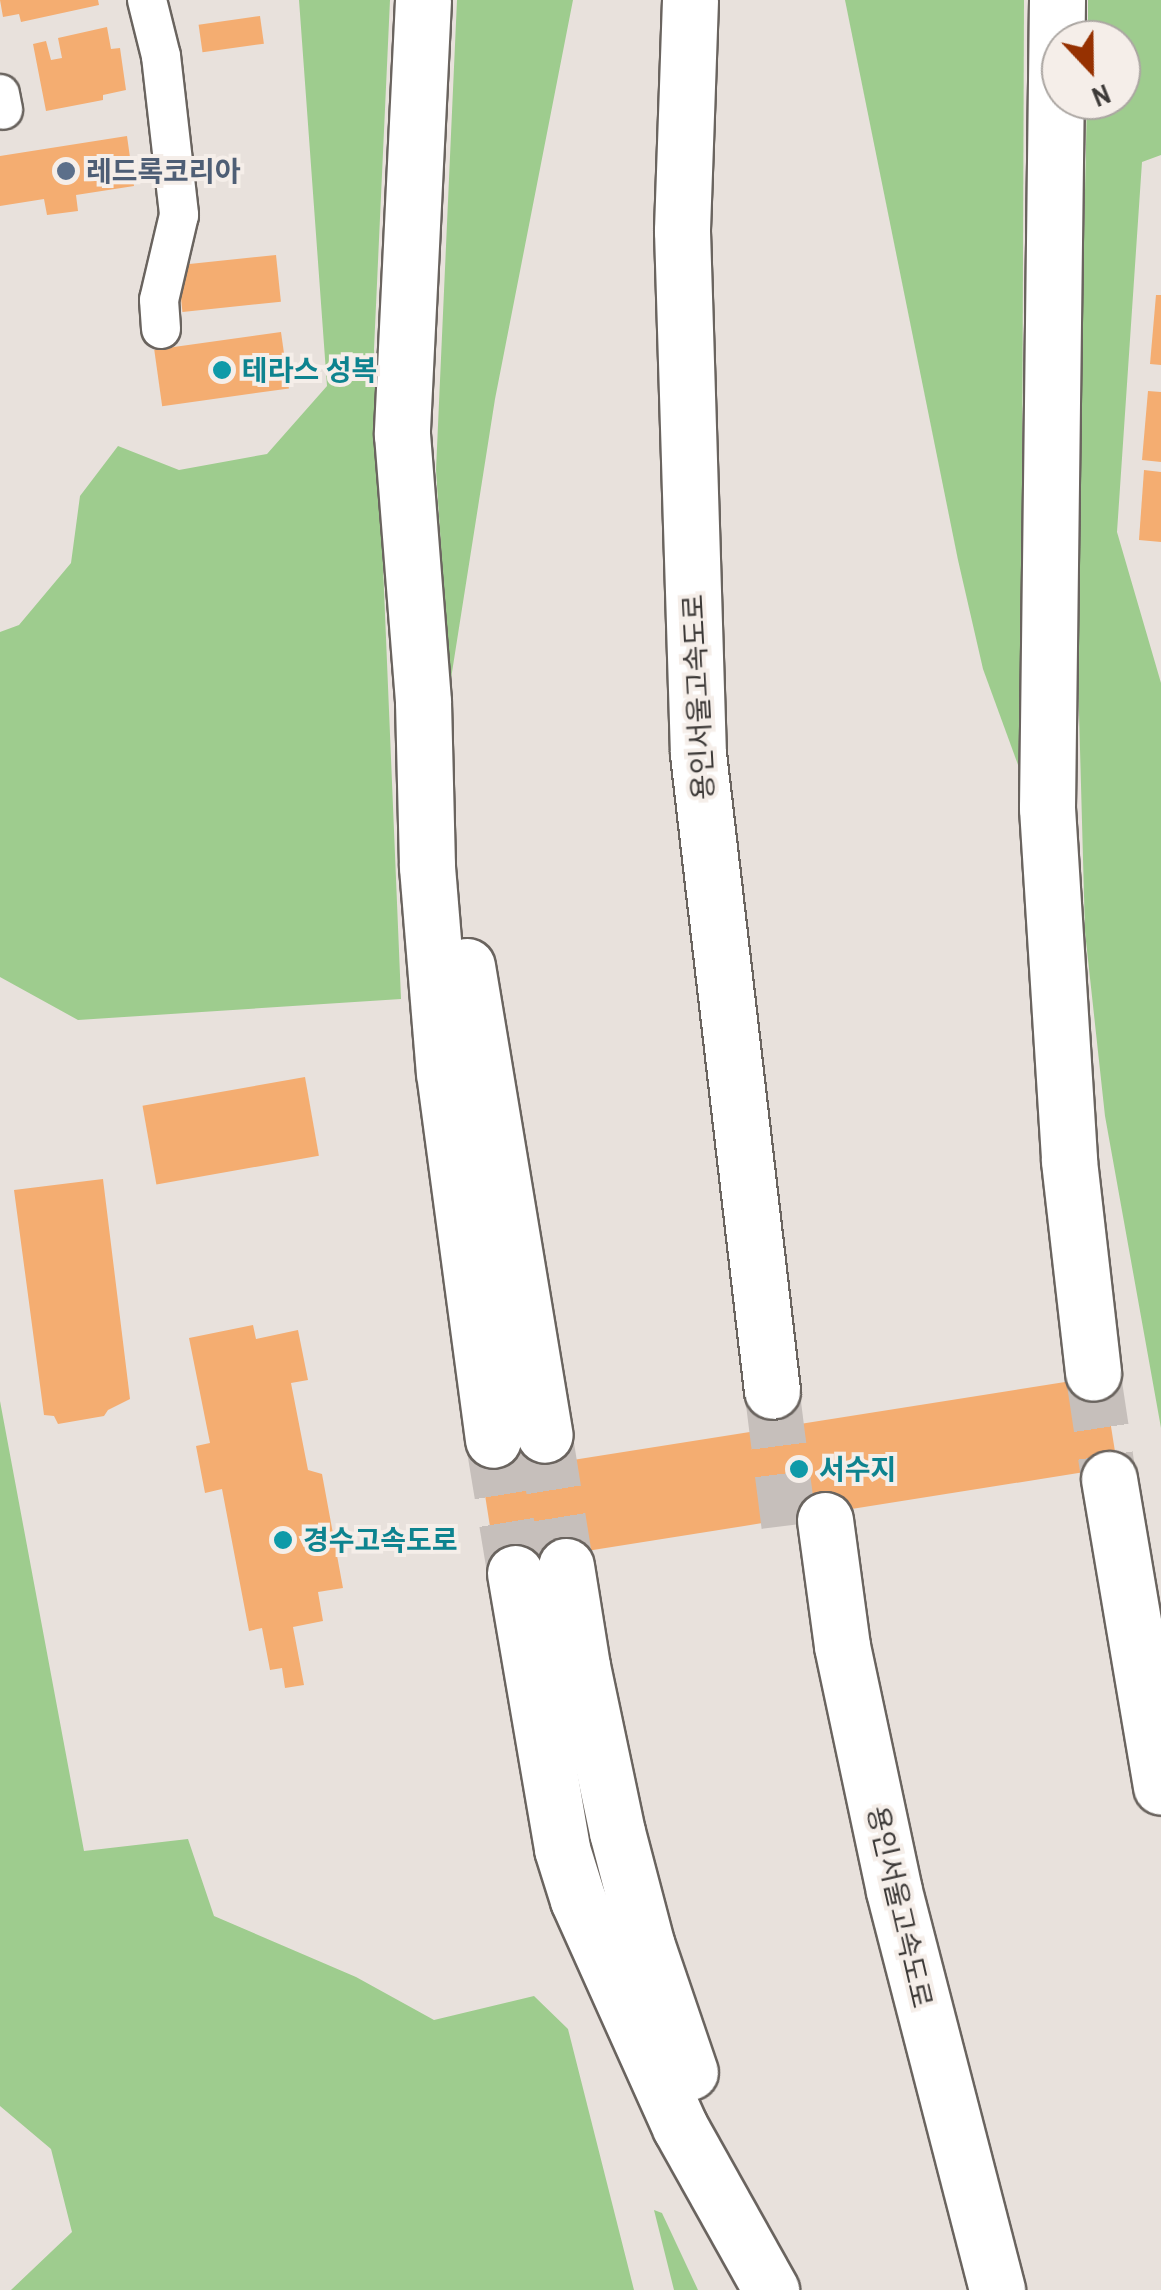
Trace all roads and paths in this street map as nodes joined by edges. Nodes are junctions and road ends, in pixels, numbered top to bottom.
1 (147, 0) edge
2 (423, 0) edge
3 (690, 0) edge
4 (718, 0) edge
5 (1055, 0) edge
6 (161, 328) dead end
7 (1094, 1372) tunnel mouth
8 (519, 1438) tunnel mouth
9 (1109, 1479) tunnel mouth
10 (540, 1569) tunnel mouth
11 (1161, 1786) edge
12 (772, 2290) edge
13 (963, 2290) edge
14 (997, 2290) edge

1 - 6 street
2 - 8 highway
3 - 4 highway, 용인서울고속도로
5 - 7 highway
9 - 11 highway
10 - 12 highway
13 - 14 highway, 용인서울고속도로

